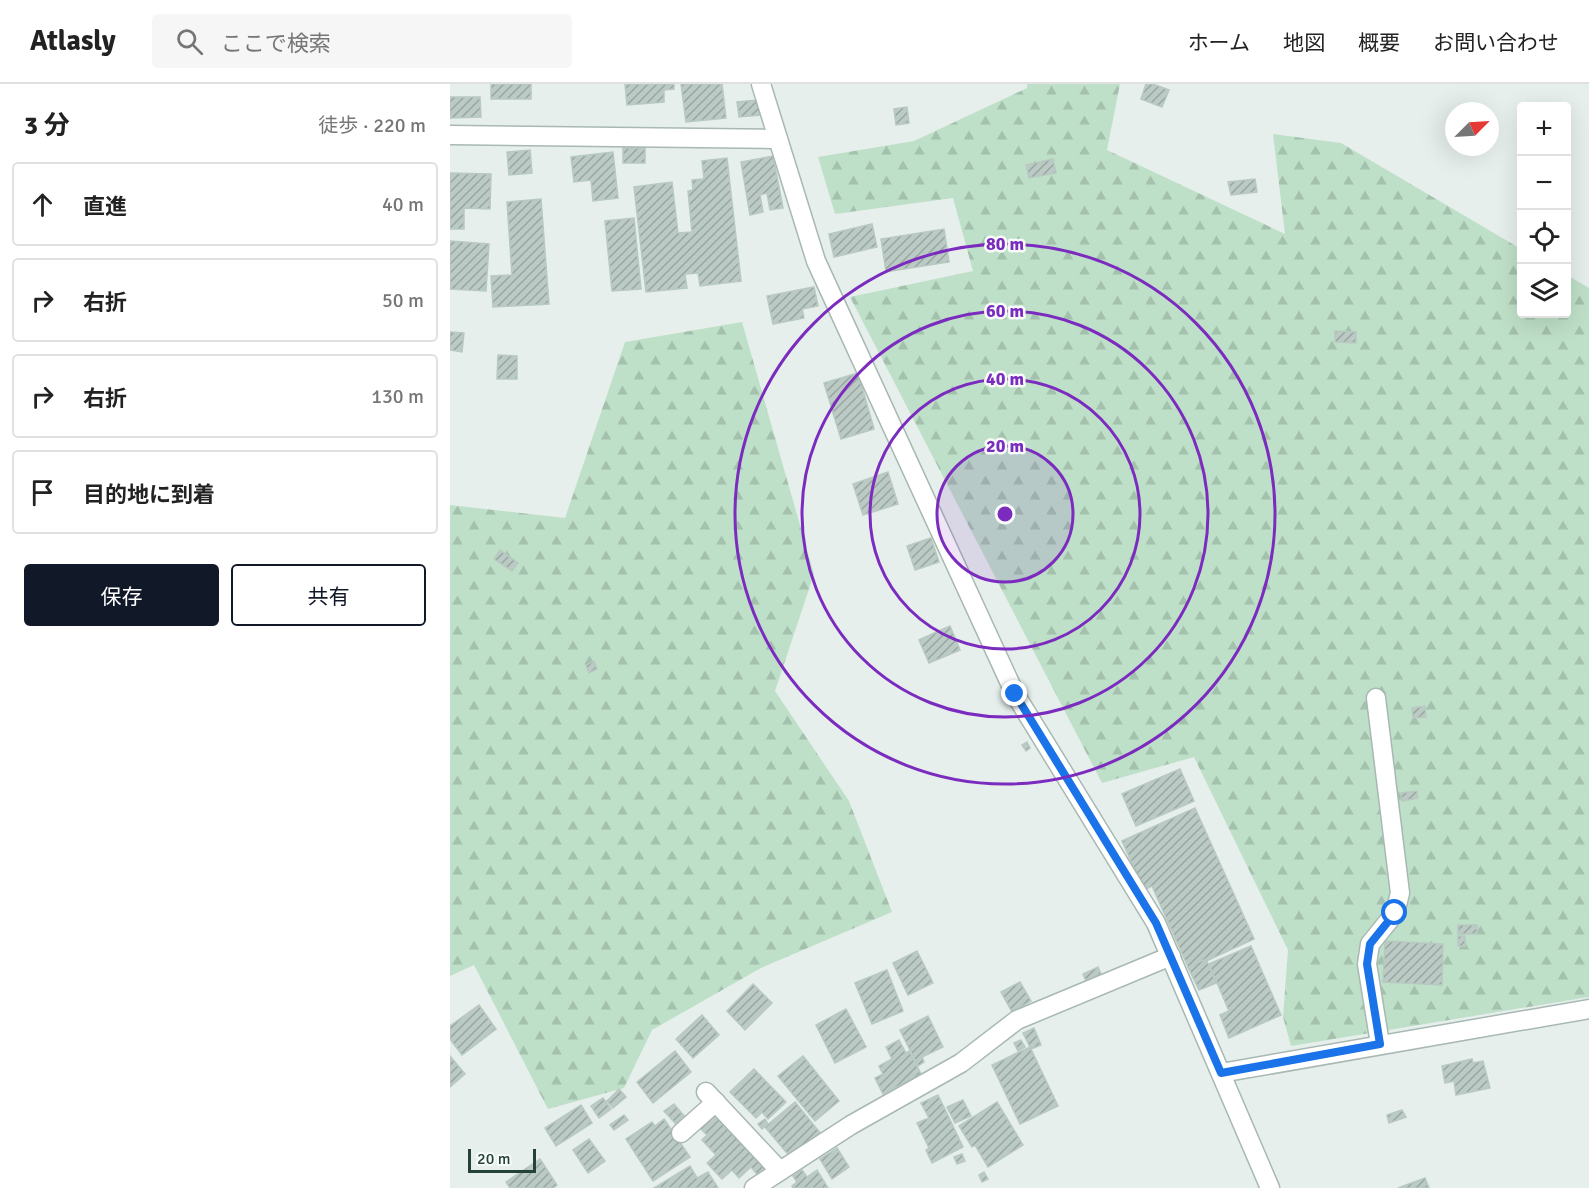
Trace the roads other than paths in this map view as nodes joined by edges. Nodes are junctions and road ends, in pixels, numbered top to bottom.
1 (761, 84) edge
2 (450, 135) edge
3 (778, 139) junction
4 (1376, 698) dead end
5 (1171, 956) junction
6 (1589, 1009) edge
7 (1380, 1044) junction
8 (1221, 1073) junction
9 (681, 1133) dead end
10 (780, 1171) junction
11 (754, 1188) edge
12 (1270, 1188) edge

1 - 3 street
2 - 3 street
3 - 5 street
4 - 7 street
5 - 8 street
5 - 10 street
6 - 7 street
7 - 8 street
8 - 12 street
9 - 10 street
10 - 11 street

